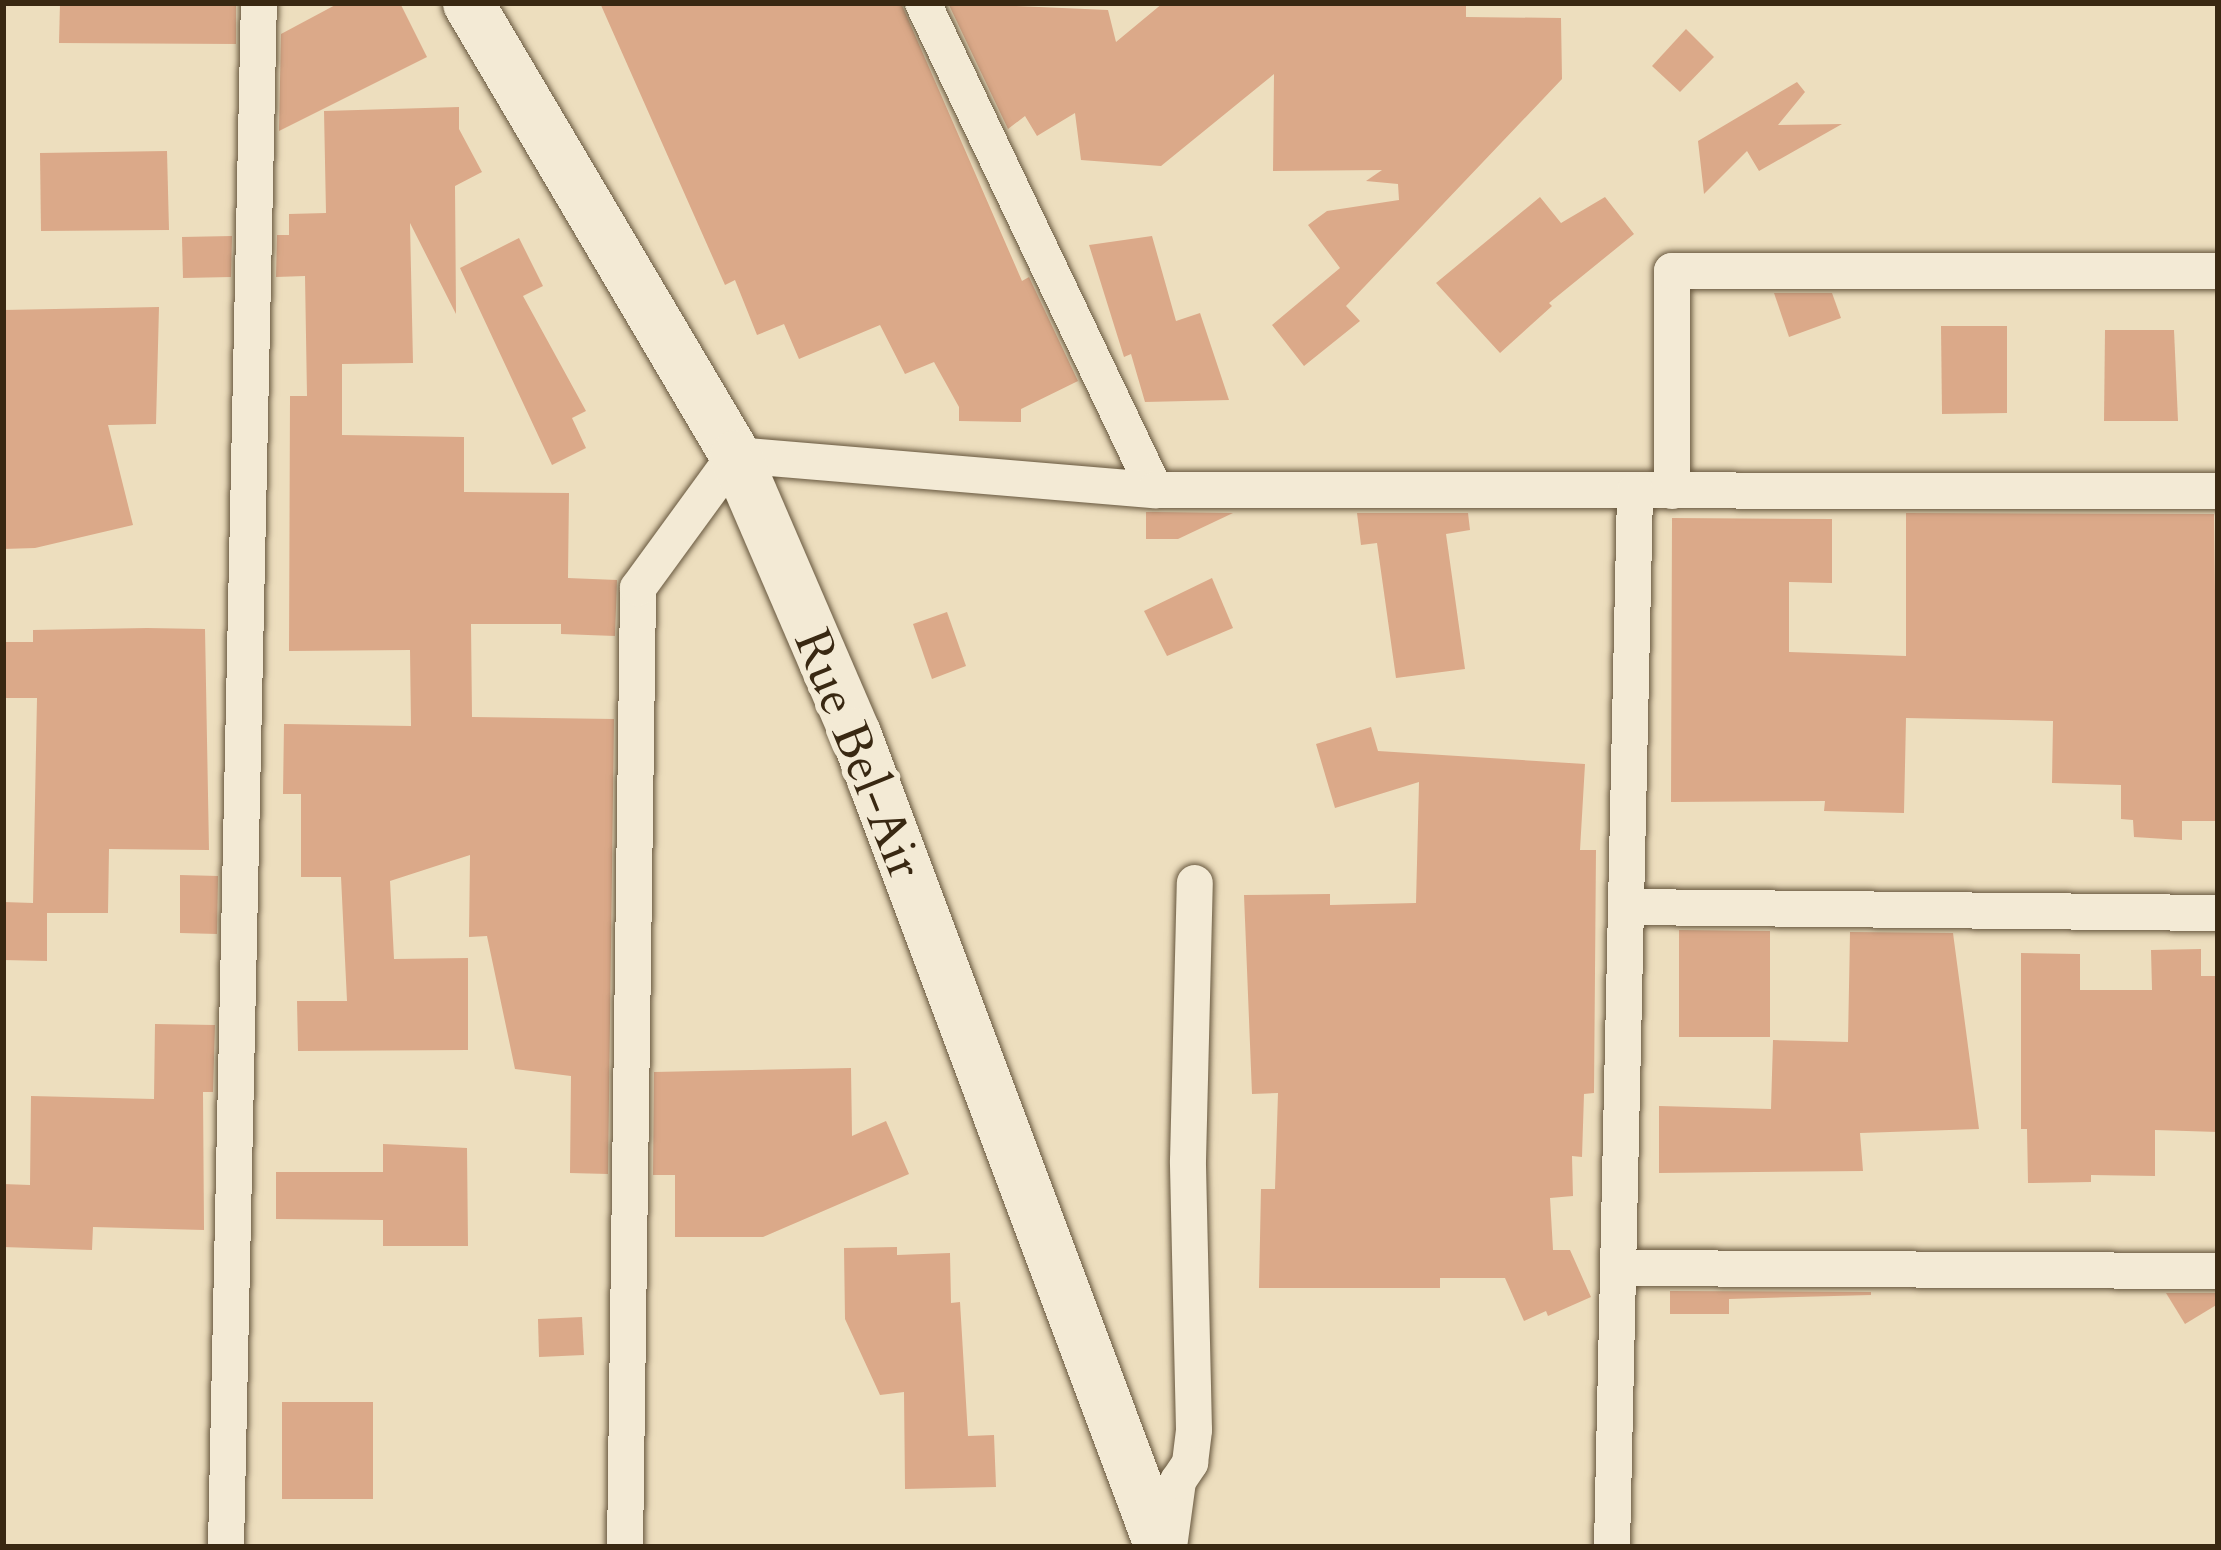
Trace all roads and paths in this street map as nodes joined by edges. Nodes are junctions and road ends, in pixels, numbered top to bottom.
1 (259, 3) edge
2 (468, 3) edge
3 (922, 3) edge
4 (2218, 272) edge
5 (735, 455) junction
6 (1155, 490) junction
7 (1653, 491) junction
8 (2218, 491) edge
9 (1195, 883) dead end
10 (1626, 907) junction
11 (2218, 913) edge
12 (1618, 1268) junction
13 (2218, 1271) edge
14 (226, 1547) edge
15 (625, 1547) edge
16 (1160, 1547) edge
17 (1169, 1547) edge
18 (1612, 1547) edge

1 - 14 street
2 - 5 main road, Rue Bel-Air
3 - 6 street
4 - 7 street
5 - 6 street
5 - 15 street
5 - 16 main road, Rue Bel-Air
6 - 7 street
7 - 8 street
7 - 10 street
9 - 17 street
10 - 11 street
10 - 12 street
12 - 13 street
12 - 18 street

